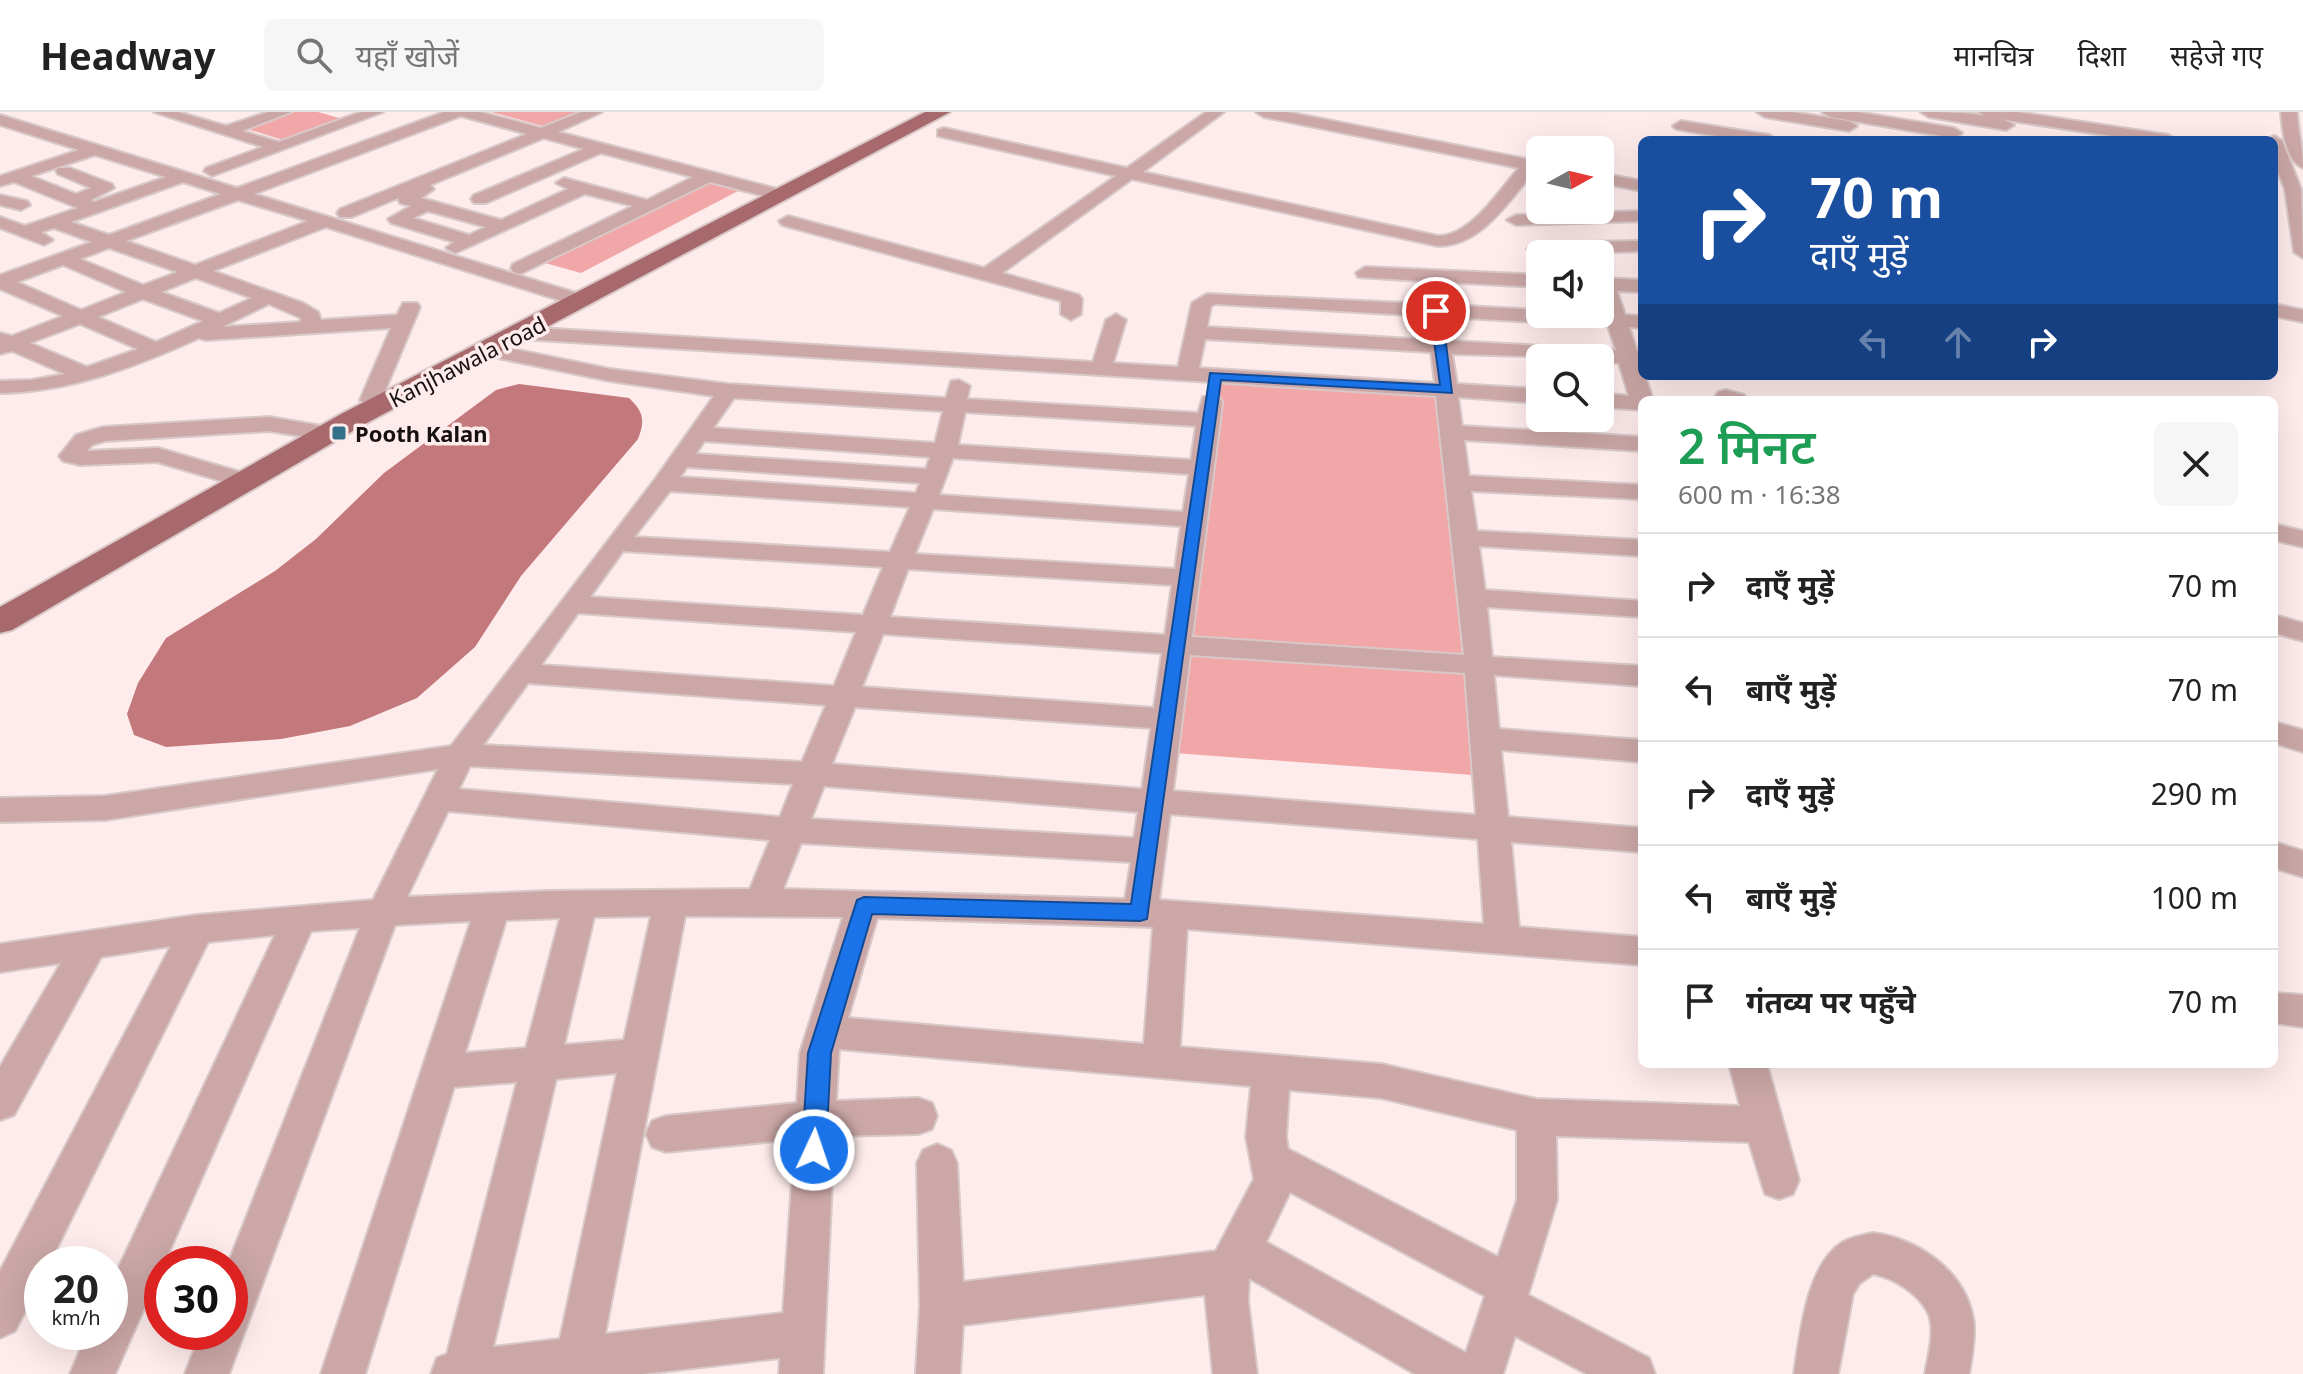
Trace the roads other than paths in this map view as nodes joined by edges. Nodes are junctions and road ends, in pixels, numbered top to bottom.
1 (21, 112) edge
2 (162, 112) edge
3 (208, 112) edge
4 (283, 112) edge
5 (330, 112) edge
6 (375, 112) edge
7 (460, 112) edge
8 (594, 112) edge
9 (923, 112) edge
10 (1216, 112) edge
11 (1264, 112) edge
12 (1692, 112) edge
13 (1765, 112) edge
14 (1830, 112) edge
15 (1929, 112) edge
16 (1987, 112) edge
17 (2289, 112) edge
18 (186, 119) junction
19 (356, 119) junction
20 (0, 120) edge
21 (942, 122) edge
22 (1681, 126) junction
23 (227, 131) junction
24 (543, 133) junction
25 (1672, 136) edge
26 (1744, 136) edge
27 (1906, 136) edge
28 (1975, 136) edge
29 (2076, 136) edge
30 (2142, 136) edge
31 (280, 147) junction
32 (94, 150) junction
33 (589, 163) junction
34 (1526, 164) edge
35 (534, 167) junction
36 (2289, 167) edge
37 (654, 170) dead end
38 (64, 171) dead end
39 (1131, 173) junction
40 (184, 176) junction
41 (709, 176) junction
42 (1526, 176) edge
43 (208, 177) junction
44 (8, 178) edge
45 (1614, 179) edge
46 (1638, 181) edge
47 (427, 184) junction
48 (258, 186) junction
49 (2278, 190) edge
50 (58, 193) junction
51 (466, 193) junction
52 (237, 194) junction
53 (610, 195) junction
54 (0, 200) edge
55 (77, 200) junction
56 (640, 203) junction
57 (780, 203) junction
58 (21, 205) junction
59 (426, 205) junction
60 (94, 208) junction
61 (0, 213) edge
62 (346, 213) junction
63 (1638, 216) edge
64 (1516, 220) dead end
65 (325, 221) junction
66 (0, 222) edge
67 (54, 222) junction
68 (532, 222) junction
69 (502, 226) junction
70 (76, 230) junction
71 (25, 232) junction
72 (557, 237) dead end
73 (109, 243) junction
74 (463, 244) junction
75 (1638, 246) edge
76 (1614, 247) edge
77 (2303, 252) edge
78 (69, 257) junction
79 (520, 268) junction
80 (195, 271) junction
81 (1365, 273) dead end
82 (987, 275) junction
83 (1432, 276) junction
84 (1526, 280) edge
85 (0, 282) edge
86 (1614, 285) edge
87 (1638, 286) edge
88 (143, 292) junction
89 (583, 295) junction
90 (269, 297) junction
91 (1436, 311) junction
92 (2278, 311) edge
93 (1071, 314) dead end
94 (1614, 316) edge
95 (2303, 316) edge
96 (77, 318) junction
97 (220, 320) junction
98 (1116, 320) dead end
99 (1616, 321) junction
100 (1638, 322) edge
101 (310, 327) junction
102 (522, 333) junction
103 (1198, 333) junction
104 (185, 335) junction
105 (4, 343) edge
106 (153, 348) junction
107 (1441, 349) junction
108 (488, 350) junction
109 (1635, 358) edge
110 (966, 361) junction
111 (1101, 369) junction
112 (84, 374) junction
113 (1201, 375) junction
114 (0, 387) edge
115 (1447, 390) junction
116 (728, 391) junction
117 (1526, 395) edge
118 (371, 400) junction
119 (1614, 401) edge
120 (1638, 402) edge
121 (955, 403) junction
122 (1209, 420) junction
123 (314, 431) junction
124 (1452, 432) junction
125 (697, 434) junction
126 (1638, 444) edge
127 (945, 451) junction
128 (1202, 468) junction
129 (672, 471) junction
130 (232, 477) junction
131 (1458, 483) junction
132 (930, 489) junction
133 (1638, 492) edge
134 (1195, 520) junction
135 (2278, 533) edge
136 (1465, 538) junction
137 (2303, 539) edge
138 (616, 543) junction
139 (1638, 548) edge
140 (899, 560) junction
141 (1186, 578) junction
142 (1473, 598) junction
143 (571, 604) junction
144 (0, 609) edge
145 (1638, 609) edge
146 (0, 622) edge
147 (873, 624) junction
148 (2278, 625) edge
149 (2303, 632) edge
150 (1177, 644) junction
151 (1477, 663) junction
152 (519, 673) junction
153 (1638, 676) edge
154 (844, 697) junction
155 (1167, 719) junction
156 (2278, 733) edge
157 (1484, 738) junction
158 (2303, 741) edge
159 (1638, 751) edge
160 (460, 755) junction
161 (812, 774) junction
162 (439, 799) junction
163 (1155, 802) junction
164 (0, 810) edge
165 (790, 830) junction
166 (1493, 830) junction
167 (1638, 840) edge
168 (1148, 851) junction
169 (2278, 856) edge
170 (2303, 864) edge
171 (761, 903) junction
172 (670, 904) junction
173 (864, 905) junction
174 (580, 906) junction
175 (493, 907) junction
176 (383, 913) junction
177 (1156, 914) junction
178 (299, 920) junction
179 (197, 929) junction
180 (1503, 940) junction
181 (90, 944) junction
182 (1638, 951) edge
183 (0, 958) edge
184 (2278, 1008) edge
185 (2303, 1011) edge
186 (824, 1032) junction
187 (638, 1055) junction
188 (1161, 1060) junction
189 (542, 1062) junction
190 (1749, 1068) edge
191 (1271, 1069) junction
192 (438, 1072) junction
193 (0, 1103) edge
194 (918, 1116) dead end
195 (1536, 1117) junction
196 (815, 1119) junction
197 (1764, 1124) junction
198 (666, 1134) dead end
199 (1271, 1161) junction
200 (937, 1163) dead end
201 (1779, 1180) dead end
202 (1233, 1260) junction
203 (248, 1267) edge
204 (1507, 1296) junction
205 (942, 1306) junction
206 (0, 1316) edge
207 (216, 1350) edge
208 (802, 1354) edge
209 (576, 1366) edge
210 (92, 1374) edge
211 (207, 1374) edge
212 (343, 1374) edge
213 (460, 1374) edge
214 (938, 1374) edge
215 (1235, 1374) edge
216 (1459, 1374) edge
217 (1481, 1374) edge
218 (1633, 1374) edge
219 (1816, 1374) edge
220 (1947, 1374) edge

1 - 43 street
2 - 18 street
3 - 18 street
4 - 23 street
5 - 19 street
6 - 19 street
7 - 24 street
7 - 48 street
8 - 24 street
9 - 57 main road, Kanjhawala road
10 - 39 street
11 - 34 street
12 - 22 street
13 - 27 street
14 - 28 street
15 - 29 street
16 - 30 street
17 - 36 street
18 - 23 street
19 - 31 street
20 - 32 street
21 - 39 street
21 - 57 main road, Kanjhawala road
22 - 25 street
22 - 26 street
23 - 31 street
24 - 33 street
24 - 47 street
31 - 43 street
32 - 40 street
32 - 44 street
33 - 35 street
33 - 35 street
33 - 35 street
33 - 37 street
33 - 41 street
33 - 53 street
33 - 68 street
35 - 47 street
35 - 51 street
36 - 49 street
36 - 77 street
38 - 55 street
39 - 42 street
39 - 82 street
40 - 43 street
40 - 60 street
41 - 56 street
41 - 57 street
43 - 48 street
43 - 52 street
43 - 70 street
44 - 50 street
45 - 46 street
47 - 51 street
47 - 59 street
47 - 62 street
48 - 52 street
48 - 62 street
50 - 55 street
50 - 58 street
51 - 68 street
52 - 65 street
52 - 73 street
53 - 56 street
53 - 68 street
54 - 58 street
55 - 60 street
56 - 72 street
56 - 79 street
57 - 82 street
57 - 89 main road, Kanjhawala road
58 - 61 street
59 - 69 street
59 - 74 street
60 - 67 street
62 - 74 street
63 - 64 street
65 - 80 street
65 - 89 street
66 - 71 street
67 - 70 street
67 - 71 street
68 - 69 street
69 - 74 street
70 - 73 street
71 - 78 street
73 - 78 street
73 - 80 street
74 - 79 street
75 - 76 street
78 - 85 street
78 - 88 street
79 - 89 street
80 - 88 street
80 - 90 street
81 - 83 street
82 - 93 street
83 - 84 street
83 - 91 street
85 - 96 street
86 - 87 street
88 - 96 street
88 - 97 street
89 - 102 main road, Kanjhawala road
89 - 118 main road, Kanjhawala road
90 - 97 street
90 - 101 street
91 - 99 street
91 - 103 street
91 - 107 street
92 - 95 street
94 - 99 street
96 - 105 street
96 - 106 street
97 - 104 street
98 - 111 street
99 - 100 street
99 - 109 street
101 - 104 street
101 - 118 street
102 - 108 main road, Kanjhawala road
102 - 110 street
103 - 107 street
103 - 113 street
104 - 106 street
105 - 112 street
106 - 112 street
107 - 109 street
107 - 115 street
108 - 116 street
108 - 146 main road, Kanjhawala road
110 - 111 street
110 - 121 street
111 - 113 street
112 - 114 street
113 - 115 street
113 - 122 street
115 - 117 street
115 - 124 street
116 - 121 street
116 - 125 street
118 - 123 main road, Kanjhawala road
119 - 120 street
121 - 122 street
121 - 127 street
122 - 128 street
123 - 130 main road, Kanjhawala road
123 - 130 street
124 - 126 street
124 - 131 street
125 - 127 street
125 - 129 street
127 - 128 street
127 - 132 street
128 - 134 street
129 - 132 street
129 - 138 street
130 - 144 main road, Kanjhawala road
131 - 133 street
131 - 136 street
132 - 134 street
132 - 140 street
134 - 141 street
135 - 137 street
136 - 139 street
136 - 142 street
138 - 140 street
138 - 143 street
140 - 141 street
140 - 147 street
141 - 150 street
142 - 145 street
142 - 151 street
143 - 147 street
143 - 152 street
147 - 150 street
147 - 154 street
148 - 149 street
150 - 151 street
150 - 155 street
151 - 153 street
151 - 157 street
152 - 154 street
152 - 160 street
154 - 155 street
154 - 161 street
155 - 163 street
156 - 158 street
157 - 159 street
157 - 166 street
160 - 161 street
160 - 162 street
160 - 164 street
161 - 163 street
161 - 165 street
162 - 165 street
162 - 176 street
163 - 166 street
163 - 168 street
165 - 168 street
165 - 171 street
166 - 167 street
166 - 180 street
168 - 177 street
169 - 170 street
171 - 172 street
171 - 173 street
172 - 174 street
172 - 187 street
173 - 177 street
173 - 186 street
174 - 175 street
174 - 189 street
175 - 176 street
175 - 192 street
176 - 178 street
176 - 203 street
177 - 180 street
177 - 188 street
178 - 179 street
178 - 210 street
179 - 181 street
179 - 206 street
180 - 182 street
181 - 183 street
181 - 193 street
184 - 185 street
186 - 188 street
186 - 196 street
187 - 189 street
187 - 209 street
188 - 191 street
189 - 192 street
189 - 213 street
190 - 197 street
191 - 195 street
191 - 199 street
192 - 212 street
194 - 196 street
195 - 197 street
195 - 204 street
196 - 198 street
196 - 208 street
197 - 201 street
199 - 202 street
199 - 204 street
200 - 205 street
202 - 205 street
202 - 215 street
202 - 216 street
204 - 217 street
204 - 218 street
205 - 214 street
207 - 211 street
208 - 209 street
209 - 213 street
219 - 220 street

